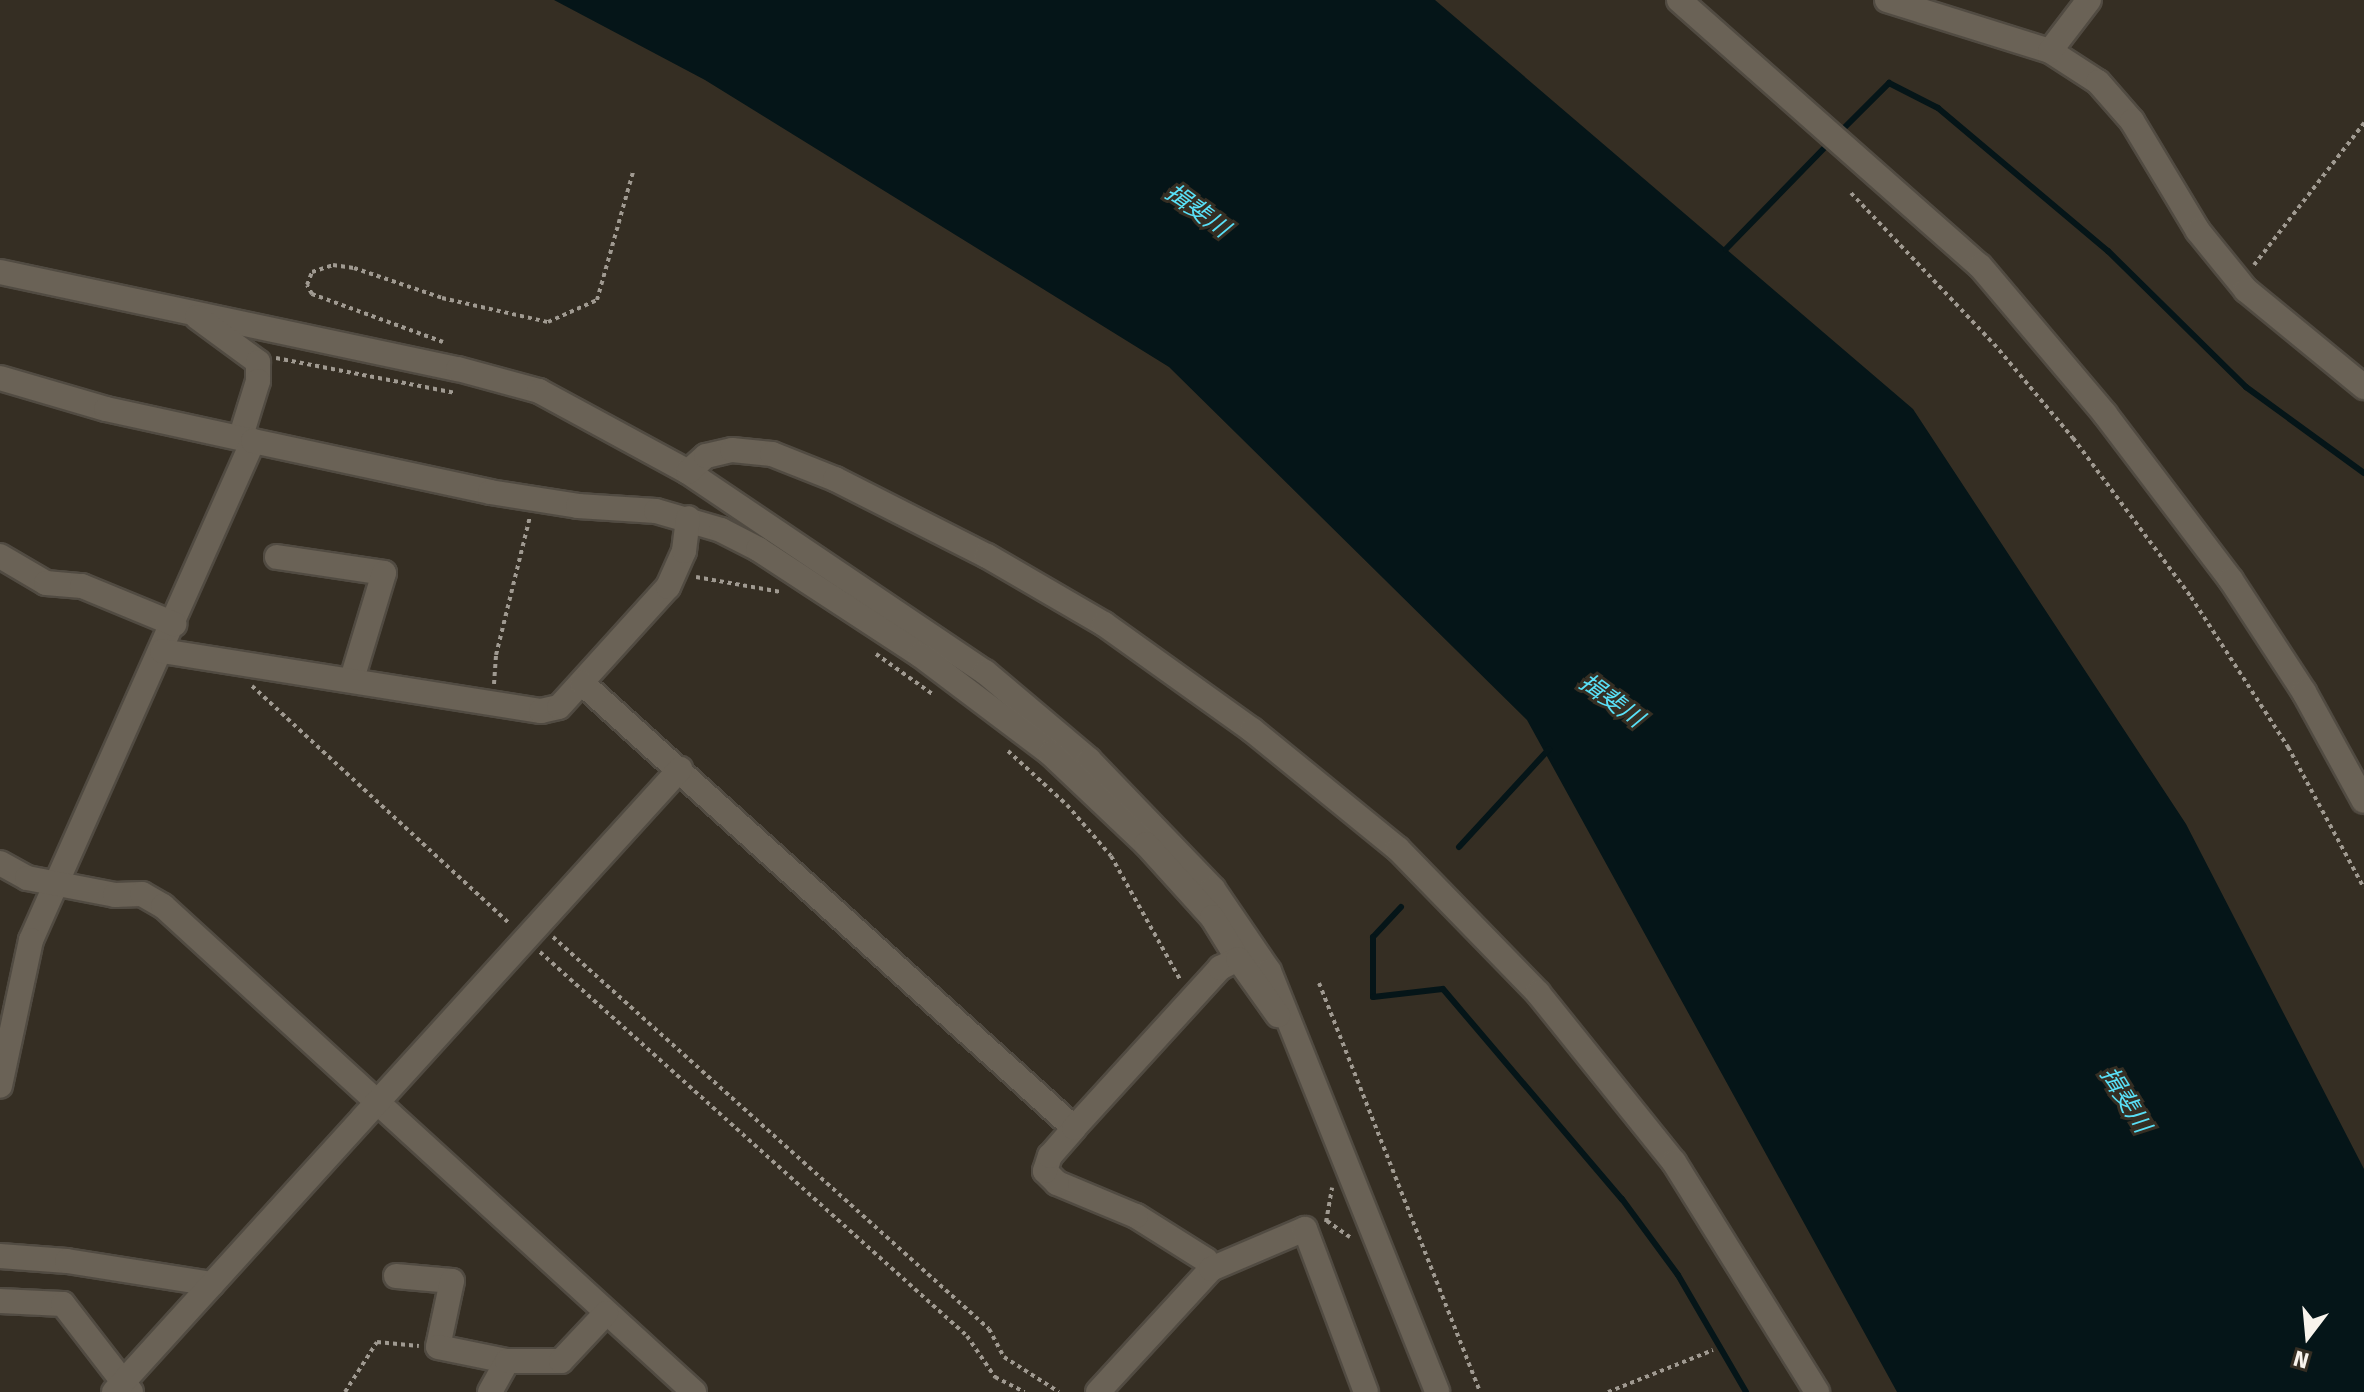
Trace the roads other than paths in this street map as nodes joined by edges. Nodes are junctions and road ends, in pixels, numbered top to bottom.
1 (1679, 0) edge
2 (1887, 0) edge
3 (2089, 0) edge
4 (2050, 51) junction
5 (0, 272) edge
6 (192, 311) junction
7 (0, 378) edge
8 (2364, 387) edge
9 (247, 439) junction
10 (688, 472) junction
11 (688, 518) junction
12 (0, 556) edge
13 (277, 557) dead end
14 (174, 624) junction
15 (162, 651) junction
16 (352, 679) junction
17 (582, 683) junction
18 (680, 769) junction
19 (2364, 801) edge
20 (0, 863) edge
21 (58, 885) junction
22 (1238, 959) junction
23 (1291, 1019) junction
24 (0, 1086) edge
25 (378, 1104) junction
26 (1074, 1128) junction
27 (0, 1256) edge
28 (1211, 1269) junction
29 (396, 1276) dead end
30 (212, 1284) junction
31 (0, 1301) edge
32 (606, 1313) junction
33 (507, 1361) junction
34 (123, 1389) edge
35 (490, 1392) edge
36 (694, 1392) edge
37 (1098, 1392) edge
38 (1366, 1392) edge
39 (1437, 1392) edge
40 (1817, 1392) edge

1 - 19 street
2 - 4 street
3 - 4 street
4 - 8 street
5 - 6 street
6 - 9 street
6 - 10 street
7 - 9 street
9 - 11 street
9 - 14 street
10 - 23 street
10 - 40 street
11 - 17 street
11 - 22 street
12 - 14 street
13 - 16 street
14 - 15 street
15 - 16 street
15 - 21 street
16 - 17 street
17 - 18 street
18 - 25 street
18 - 26 street
20 - 21 street
21 - 24 street
21 - 25 street
22 - 23 street
22 - 26 street
23 - 39 street
25 - 30 street
25 - 32 street
26 - 28 street
27 - 30 street
28 - 37 street
28 - 38 street
29 - 33 street
30 - 34 street
31 - 34 street
32 - 33 street
32 - 36 street
33 - 35 street

